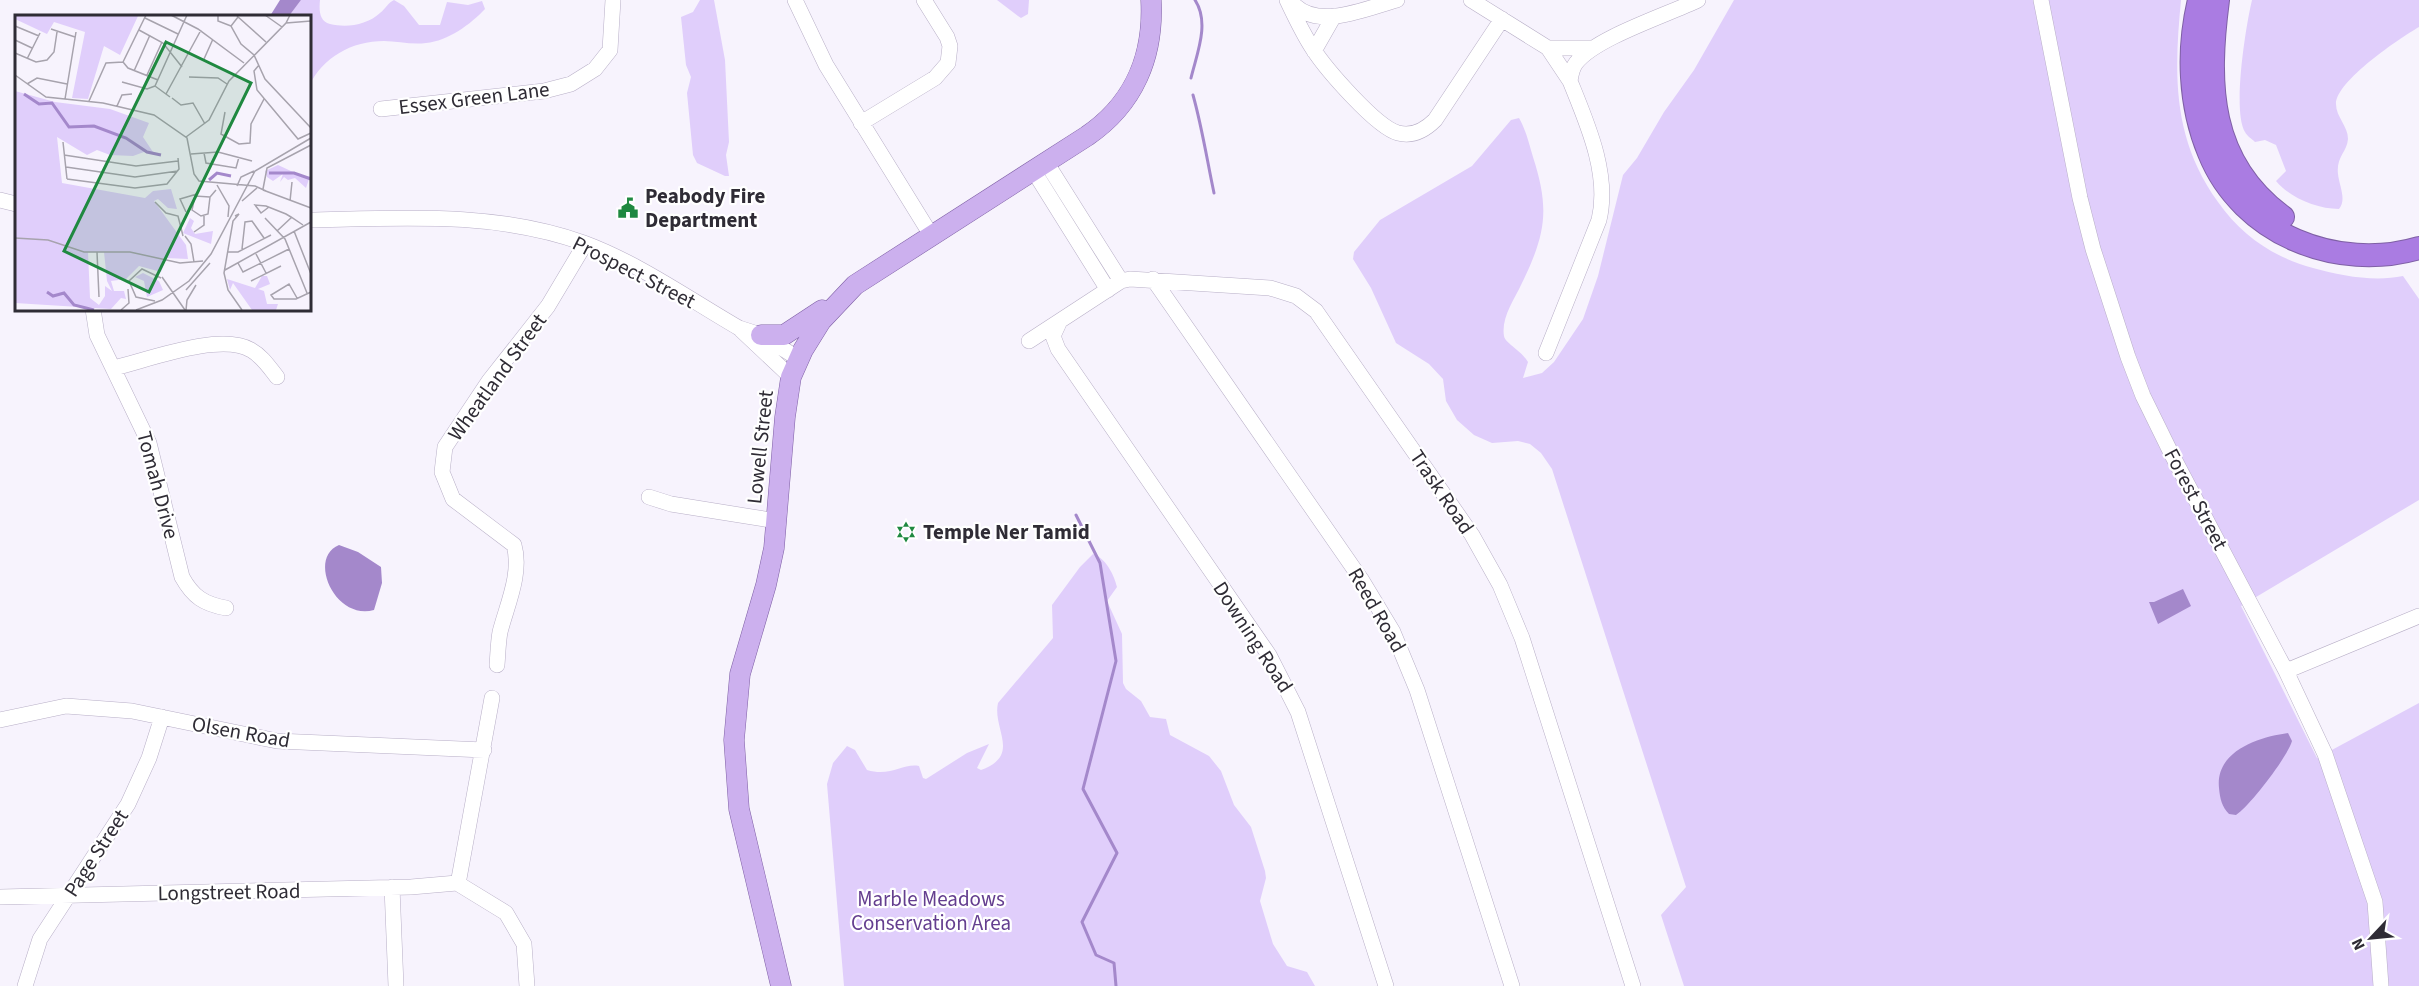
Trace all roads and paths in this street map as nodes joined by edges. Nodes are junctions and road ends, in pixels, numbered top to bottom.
1 (613, 0) edge
2 (795, 0) edge
3 (924, 0) edge
4 (1151, 0) edge
5 (1289, 0) edge
6 (1397, 0) edge
7 (1471, 0) edge
8 (1698, 0) edge
9 (2041, 0) edge
10 (2198, 0) edge
11 (2218, 0) edge
12 (1334, 16) junction
13 (1502, 19) junction
14 (1548, 48) junction
15 (1592, 48) junction
16 (1314, 51) junction
17 (1570, 81) junction
18 (381, 109) dead end
19 (861, 123) junction
20 (1040, 166) junction
21 (0, 200) edge
22 (15, 204) edge
23 (310, 220) edge
24 (2419, 234) edge
25 (931, 235) junction
26 (585, 244) junction
27 (2419, 248) edge
28 (1153, 279) junction
29 (1115, 286) junction
30 (839, 299) junction
31 (93, 310) edge
32 (1059, 323) junction
33 (740, 328) junction
34 (761, 335) junction
35 (1029, 340) dead end
36 (1546, 352) dead end
37 (799, 359) junction
38 (114, 368) junction
39 (277, 377) dead end
40 (791, 377) junction
41 (649, 497) dead end
42 (777, 520) junction
43 (226, 608) dead end
44 (2419, 616) edge
45 (497, 665) dead end
46 (2286, 671) junction
47 (492, 698) dead end
48 (162, 717) junction
49 (0, 720) edge
50 (484, 750) junction
51 (458, 884) junction
52 (392, 887) junction
53 (69, 895) junction
54 (0, 897) edge
55 (25, 986) edge
56 (396, 986) edge
57 (527, 986) edge
58 (781, 986) edge
59 (1386, 986) edge
60 (1512, 986) edge
61 (1634, 986) edge
62 (2381, 986) edge

1 - 18 street, Essex Green Lane
2 - 19 street
3 - 19 street
4 - 20 main road, Lowell Street
5 - 12 street
5 - 16 street
6 - 12 street
7 - 13 street
8 - 15 street
9 - 46 street, Forest Street
10 - 27 highway
11 - 24 highway
12 - 16 street
13 - 14 street
13 - 16 street
14 - 15 street
14 - 17 street
15 - 17 street
17 - 36 street
19 - 25 street
20 - 25 main road, Lowell Street
20 - 29 street
21 - 22 street
23 - 26 street, Prospect Street
25 - 30 main road, Lowell Street
26 - 33 street, Prospect Street
26 - 45 street, Wheatland Street
28 - 29 street, Trask Road
28 - 60 street, Reed Road
28 - 61 street, Trask Road
29 - 32 street
30 - 34 main road
30 - 37 main road, Lowell Street
31 - 38 street, Tomah Drive
32 - 35 street
32 - 59 street, Downing Road
33 - 34 street, Prospect Street
33 - 40 street, Prospect Street
34 - 37 street, Prospect Street
37 - 40 main road, Lowell Street
38 - 39 street
38 - 43 street, Tomah Drive
40 - 42 main road, Lowell Street
41 - 42 street
42 - 58 main road, Lowell Street
44 - 46 street
46 - 62 street, Forest Street
47 - 50 street
48 - 49 street, Olsen Road
48 - 50 street, Olsen Road
48 - 53 street, Page Street
50 - 51 street
51 - 52 street, Longstreet Road
51 - 57 street
52 - 53 street, Longstreet Road
52 - 56 street
53 - 54 street, Longstreet Road
53 - 55 street, Page Street

